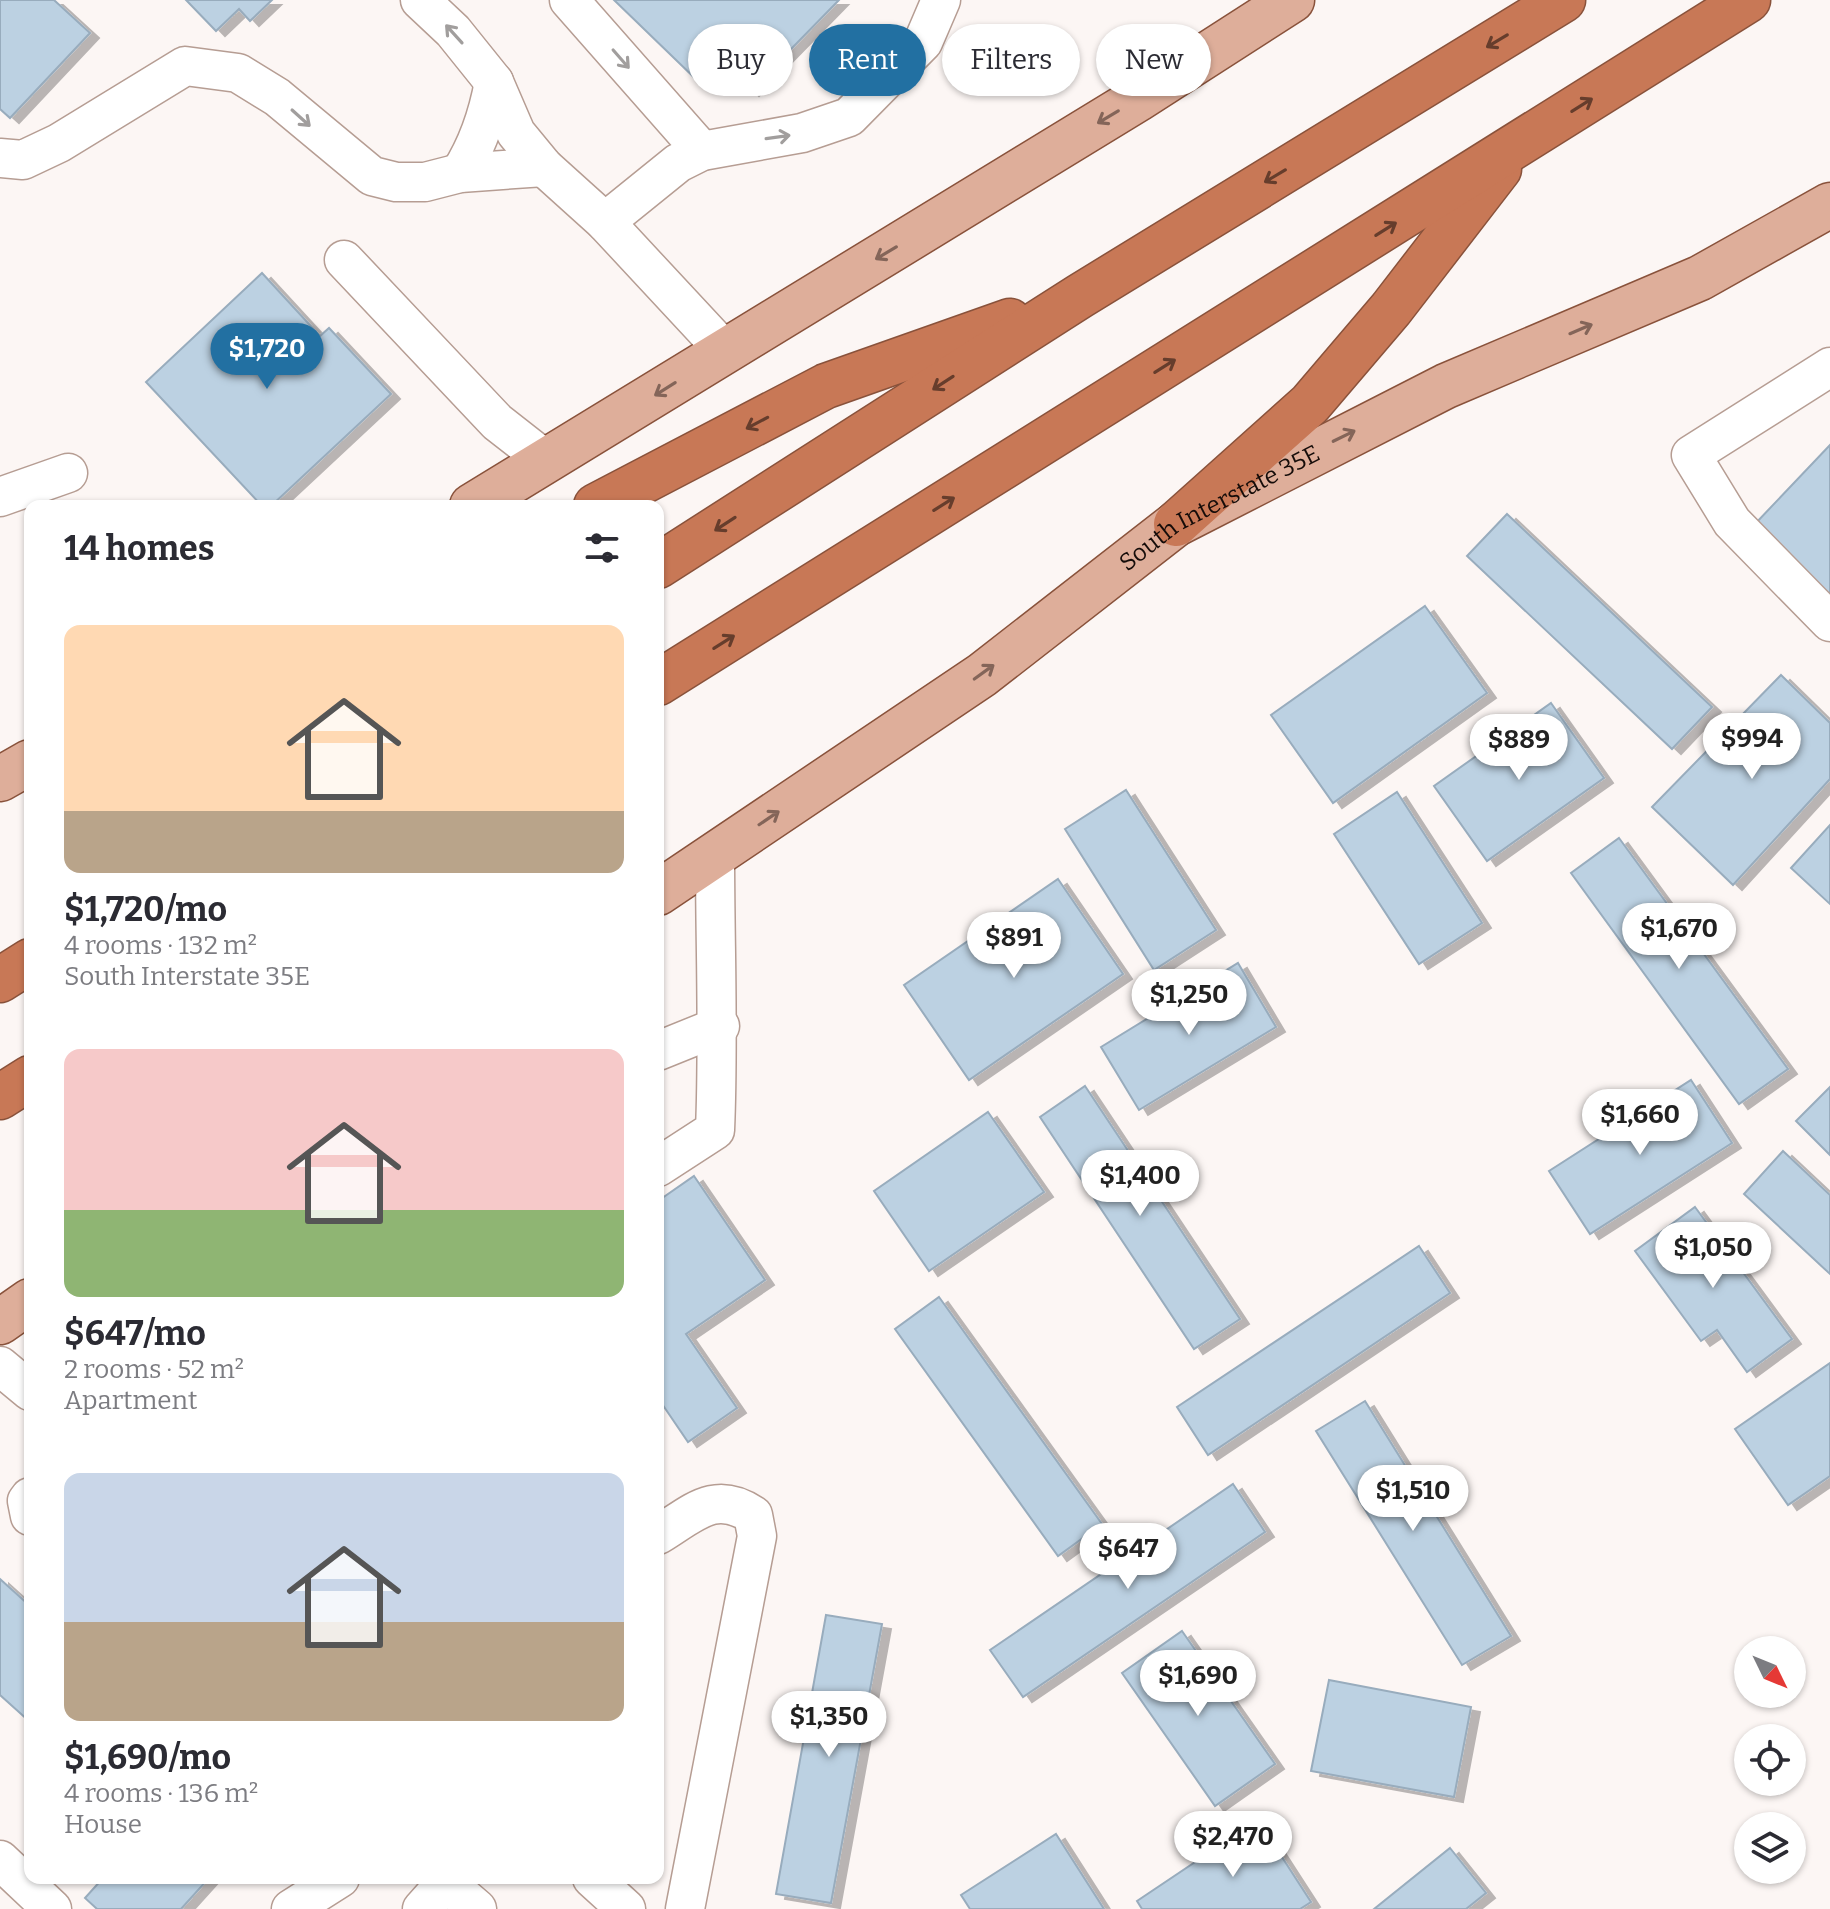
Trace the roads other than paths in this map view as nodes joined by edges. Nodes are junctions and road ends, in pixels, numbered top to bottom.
1 (420, 0) edge
2 (569, 0) edge
3 (941, 0) edge
4 (1563, 0) edge
5 (1748, 0) edge
6 (1283, 3) edge
7 (494, 82) junction
8 (1516, 147) junction
9 (702, 151) junction
10 (0, 158) edge
11 (544, 167) junction
12 (460, 173) junction
13 (1830, 205) edge
14 (605, 222) junction
15 (344, 260) dead end
16 (1080, 296) junction
17 (725, 351) junction
18 (1830, 367) edge
19 (548, 462) junction
20 (68, 473) dead end
21 (0, 497) edge
22 (482, 500) edge
23 (608, 500) edge
24 (1176, 524) junction
25 (664, 562) edge
26 (1830, 622) edge
27 (664, 679) edge
28 (24, 765) edge
29 (0, 779) edge
30 (715, 854) junction
31 (664, 889) edge
32 (24, 965) edge
33 (0, 980) edge
34 (720, 1026) junction
35 (664, 1049) edge
36 (24, 1082) edge
37 (0, 1097) edge
38 (664, 1163) edge
39 (24, 1305) edge
40 (0, 1322) edge
41 (0, 1366) edge
42 (24, 1386) edge
43 (664, 1531) edge
44 (0, 1860) edge
45 (24, 1878) edge
46 (325, 1884) edge
47 (599, 1884) edge
48 (436, 1890) edge
49 (293, 1897) edge
50 (477, 1909) edge
51 (626, 1909) edge
52 (685, 1909) edge

7 -> 1 lane
2 -> 9 lane
9 -> 3 lane
4 -> 16 highway
8 -> 5 highway
6 -> 17 main road
7 - 11 lane
7 - 12 lane
8 - 24 highway
27 -> 8 highway
9 - 14 lane
10 -> 12 lane
11 - 12 lane
11 - 14 lane
24 -> 13 main road, South Interstate 35E
14 - 17 lane
15 - 19 lane
16 -> 23 highway
16 -> 25 highway
17 -> 19 main road
18 - 26 lane
19 - 22 main road
20 - 21 lane
30 -> 24 main road, South Interstate 35E
28 - 29 main road
30 - 31 main road, South Interstate 35E
30 - 34 lane
32 - 33 highway
34 - 35 lane
34 - 38 lane
36 - 37 highway
39 - 40 main road
41 - 42 lane
43 - 52 lane
44 - 45 lane
46 - 49 lane
47 - 51 lane
48 - 50 lane

